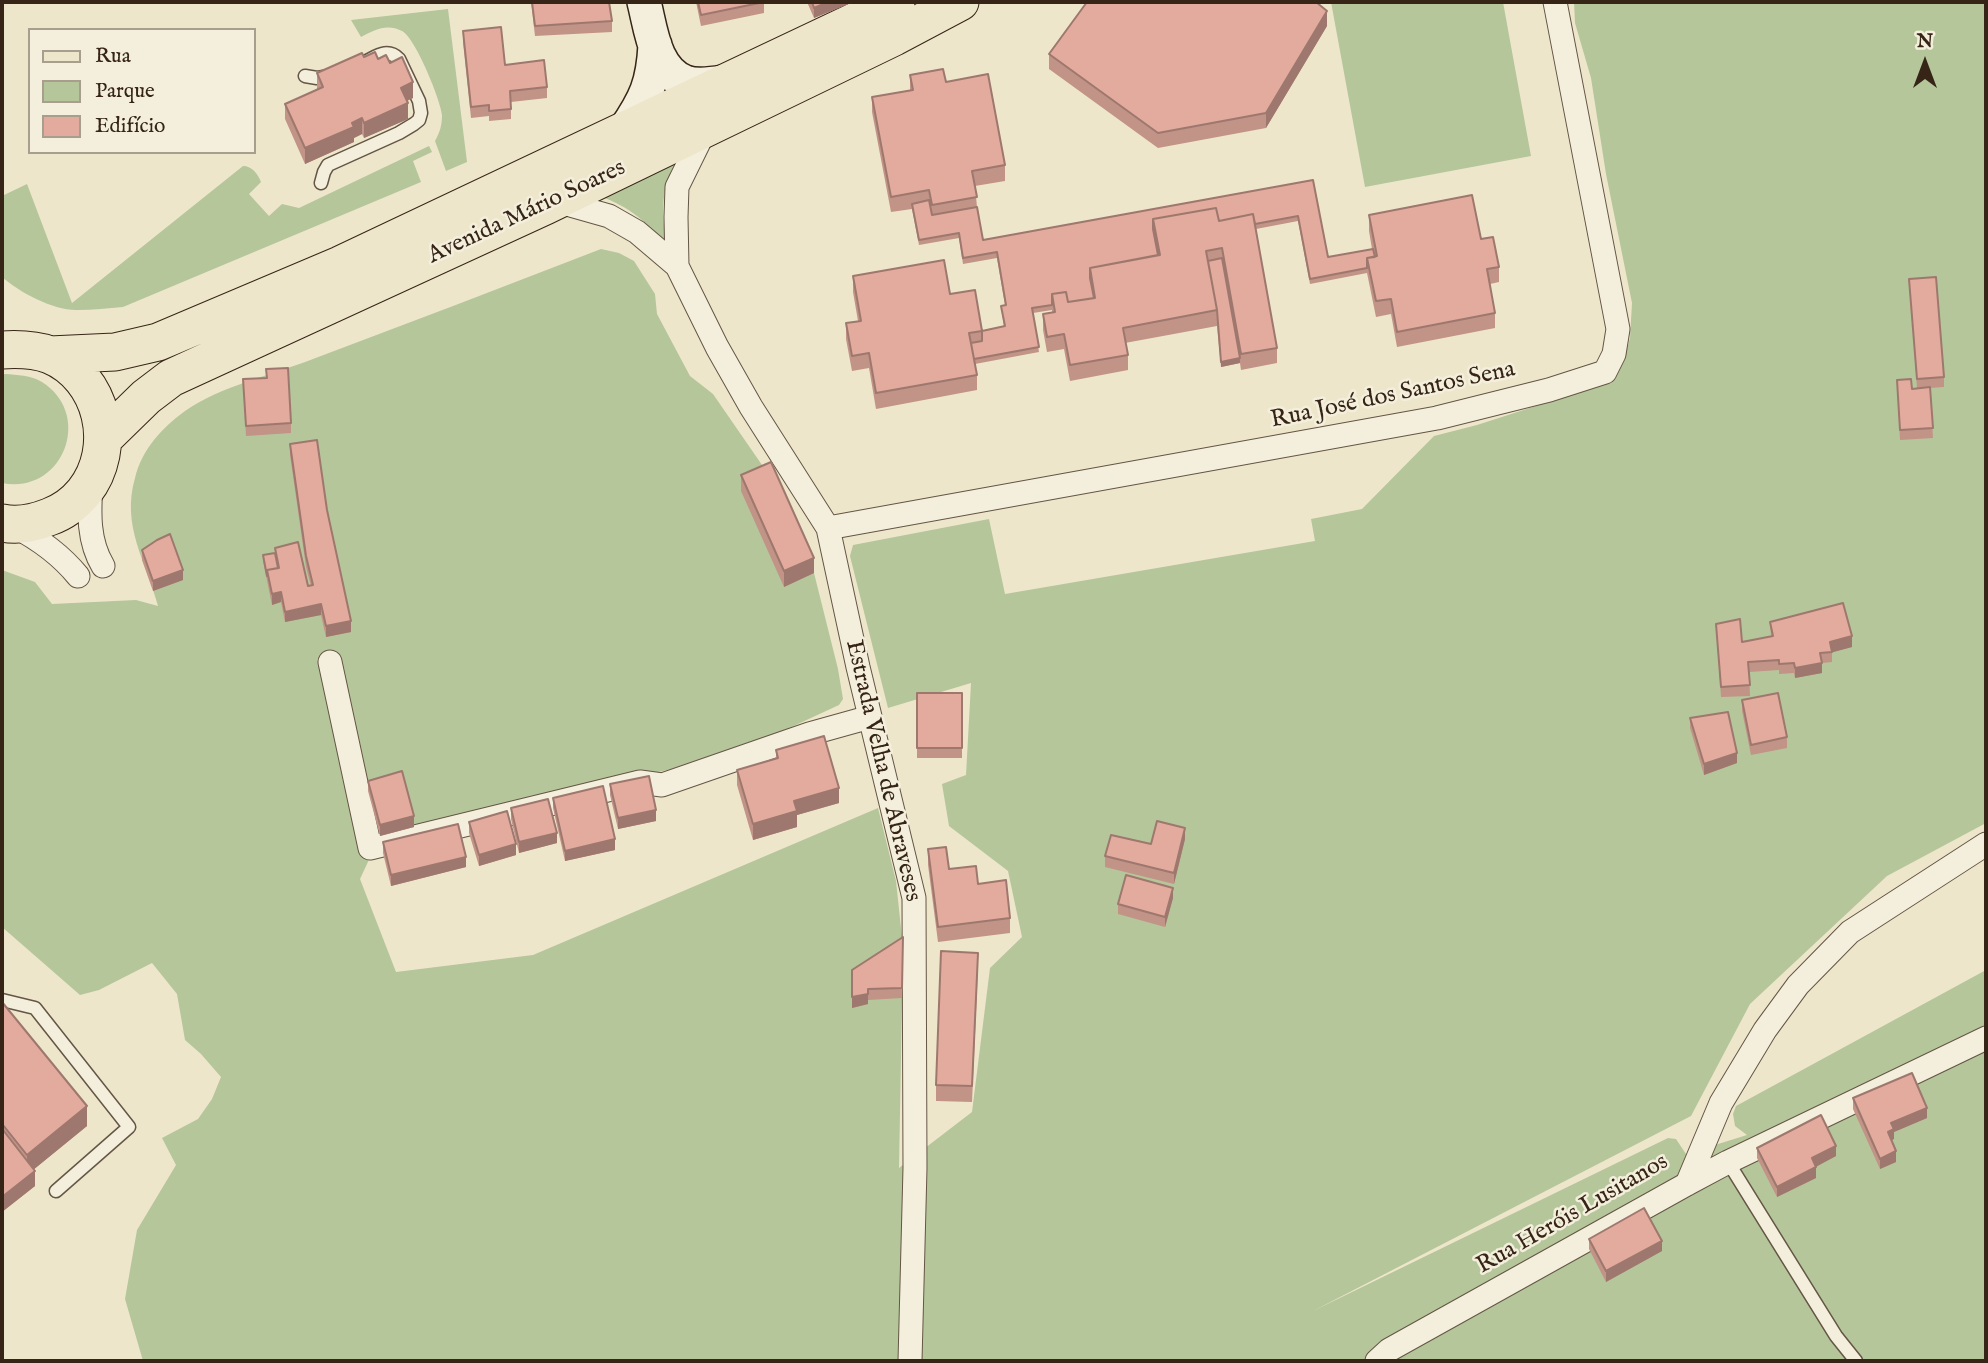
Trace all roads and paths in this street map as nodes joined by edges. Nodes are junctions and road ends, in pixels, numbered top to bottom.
1 (644, 2) edge
2 (896, 2) edge
3 (960, 2) edge
4 (1558, 6) edge
5 (655, 45) junction
6 (305, 76) dead end
7 (729, 81) junction
8 (706, 128) junction
9 (624, 131) junction
10 (321, 183) dead end
11 (556, 201) junction
12 (677, 266) junction
13 (22, 348) edge
14 (104, 438) junction
15 (91, 482) junction
16 (6, 524) edge
17 (828, 528) junction
18 (103, 566) dead end
19 (78, 576) dead end
20 (330, 662) dead end
21 (870, 717) junction
22 (1986, 844) edge
23 (2, 1000) edge
24 (1986, 1038) edge
25 (1728, 1162) junction
26 (1687, 1184) junction
27 (56, 1191) dead end
28 (910, 1361) edge
29 (1377, 1361) edge
30 (1856, 1361) edge

1 - 5 street
2 - 7 main road, Avenida Mário Soares
3 - 8 main road, Avenida Mário Soares
4 - 17 street, Rua José dos Santos Sena
5 - 7 street
5 - 9 street
6 - 10 lane
7 - 9 main road, Avenida Mário Soares
8 - 11 main road, Avenida Mário Soares
8 - 12 street
9 - 13 main road, Avenida Mário Soares
11 - 12 street
11 - 14 main road, Avenida Mário Soares
12 - 17 street, Estrada Velha de Abraveses
13 - 14 main road
14 - 15 main road
15 - 16 main road
15 - 18 street
16 - 19 street
17 - 21 street, Estrada Velha de Abraveses
20 - 21 street
21 - 28 street, Estrada Velha de Abraveses
22 - 26 street, Rua Heróis Lusitanos
23 - 27 lane
24 - 25 street
25 - 26 street
25 - 30 lane
26 - 29 street, Rua Heróis Lusitanos

